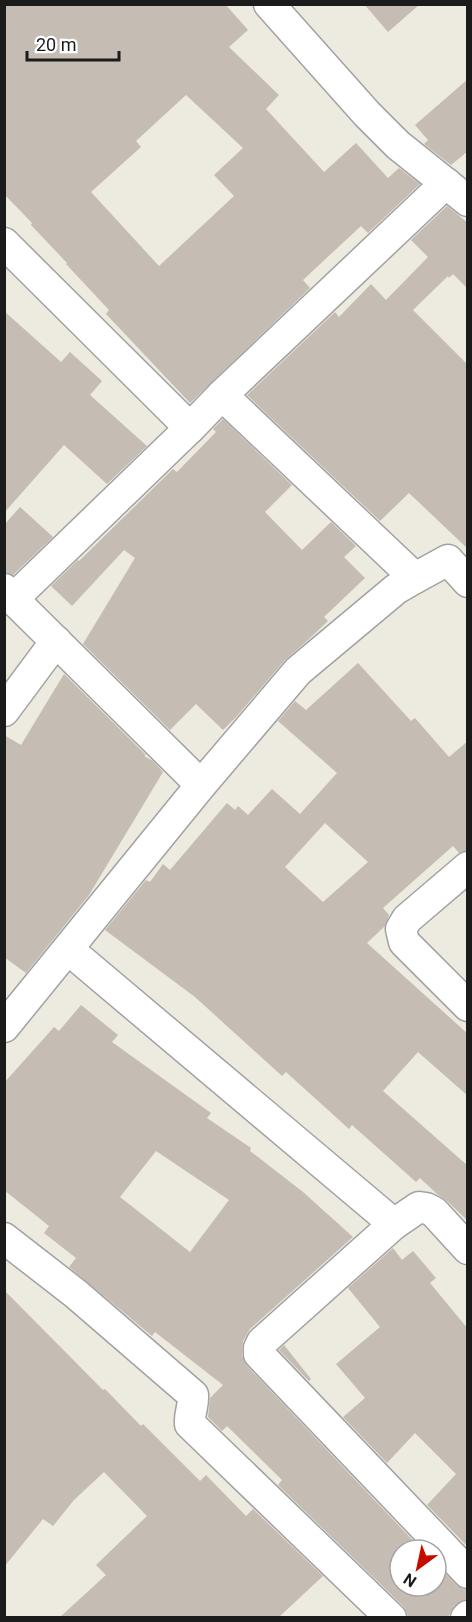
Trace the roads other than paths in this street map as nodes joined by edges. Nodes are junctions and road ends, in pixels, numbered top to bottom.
1 (269, 4) edge
2 (457, 192) edge
3 (4, 243) edge
4 (222, 395) junction
5 (190, 428) junction
6 (458, 553) edge
7 (415, 579) junction
8 (468, 582) edge
9 (9, 594) edge
10 (56, 642) junction
11 (4, 711) edge
12 (201, 785) junction
13 (468, 867) edge
14 (69, 950) junction
15 (468, 1006) edge
16 (7, 1020) edge
17 (394, 1224) junction
18 (4, 1238) edge
19 (468, 1249) edge
20 (468, 1573) edge
21 (391, 1617) edge

1 - 2 street
2 - 4 street
3 - 5 street
4 - 5 street
4 - 7 street
5 - 9 street
6 - 7 street
6 - 8 street
7 - 12 street
9 - 10 street
10 - 11 street
10 - 12 street
12 - 14 street
13 - 15 street
14 - 16 street
14 - 17 street
17 - 19 street
17 - 20 street
18 - 21 street

